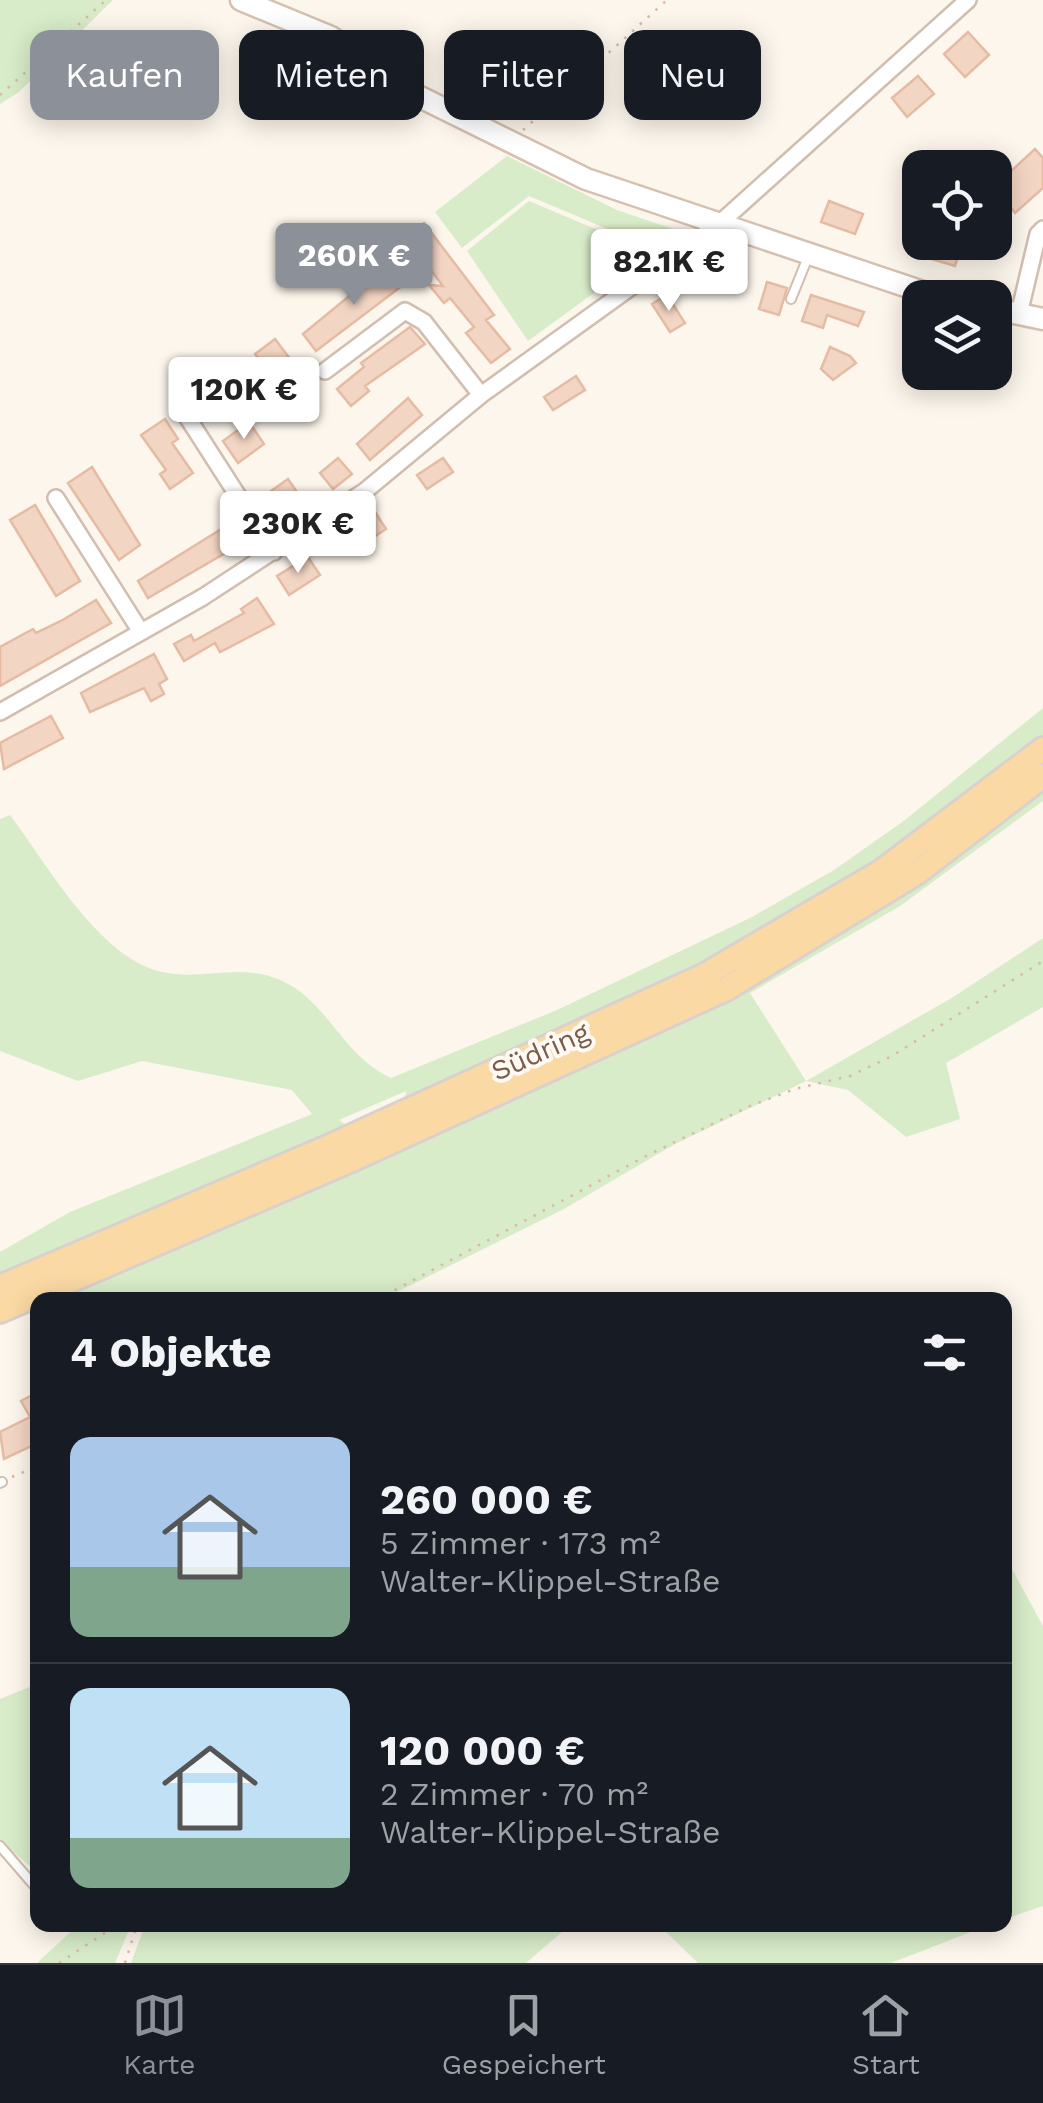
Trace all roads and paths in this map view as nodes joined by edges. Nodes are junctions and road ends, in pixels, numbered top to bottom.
1 (106, 0) edge
2 (241, 0) edge
3 (666, 0) edge
4 (968, 0) edge
5 (0, 96) edge
6 (508, 142) junction
7 (720, 223) junction
8 (1043, 229) edge
9 (810, 253) junction
10 (1038, 254) edge
11 (902, 285) edge
12 (791, 299) dead end
13 (1012, 313) edge
14 (1019, 314) junction
15 (1043, 318) edge
16 (326, 371) dead end
17 (481, 394) junction
18 (184, 412) dead end
19 (56, 498) dead end
20 (274, 552) junction
21 (142, 632) junction
22 (0, 712) edge
23 (1043, 748) edge
24 (1043, 776) edge
25 (1043, 961) edge
26 (411, 1119) junction
27 (0, 1287) edge
28 (43, 1292) edge
29 (391, 1292) edge
30 (30, 1298) edge
31 (0, 1311) edge
32 (30, 1469) edge
33 (1, 1482) edge
34 (0, 1846) edge
35 (30, 1881) edge
36 (106, 1932) edge
37 (135, 1932) edge
38 (58, 1963) edge
39 (125, 1963) edge

1 - 5 path
2 - 6 main road
3 - 6 path
4 - 7 street
6 - 7 main road
7 - 9 main road
7 - 17 street
8 - 10 street
9 - 11 main road
9 - 12 lane
10 - 14 street
13 - 14 main road
14 - 15 main road
16 - 17 street
17 - 20 street
18 - 20 street
19 - 21 street
20 - 21 street
21 - 22 street
23 - 26 main road, Südring
24 - 26 main road, Südring
25 - 29 path
26 - 27 main road, Südring
26 - 28 main road, Südring
30 - 31 main road, Südring
32 - 33 path
34 - 35 lane
36 - 38 path
37 - 39 path

